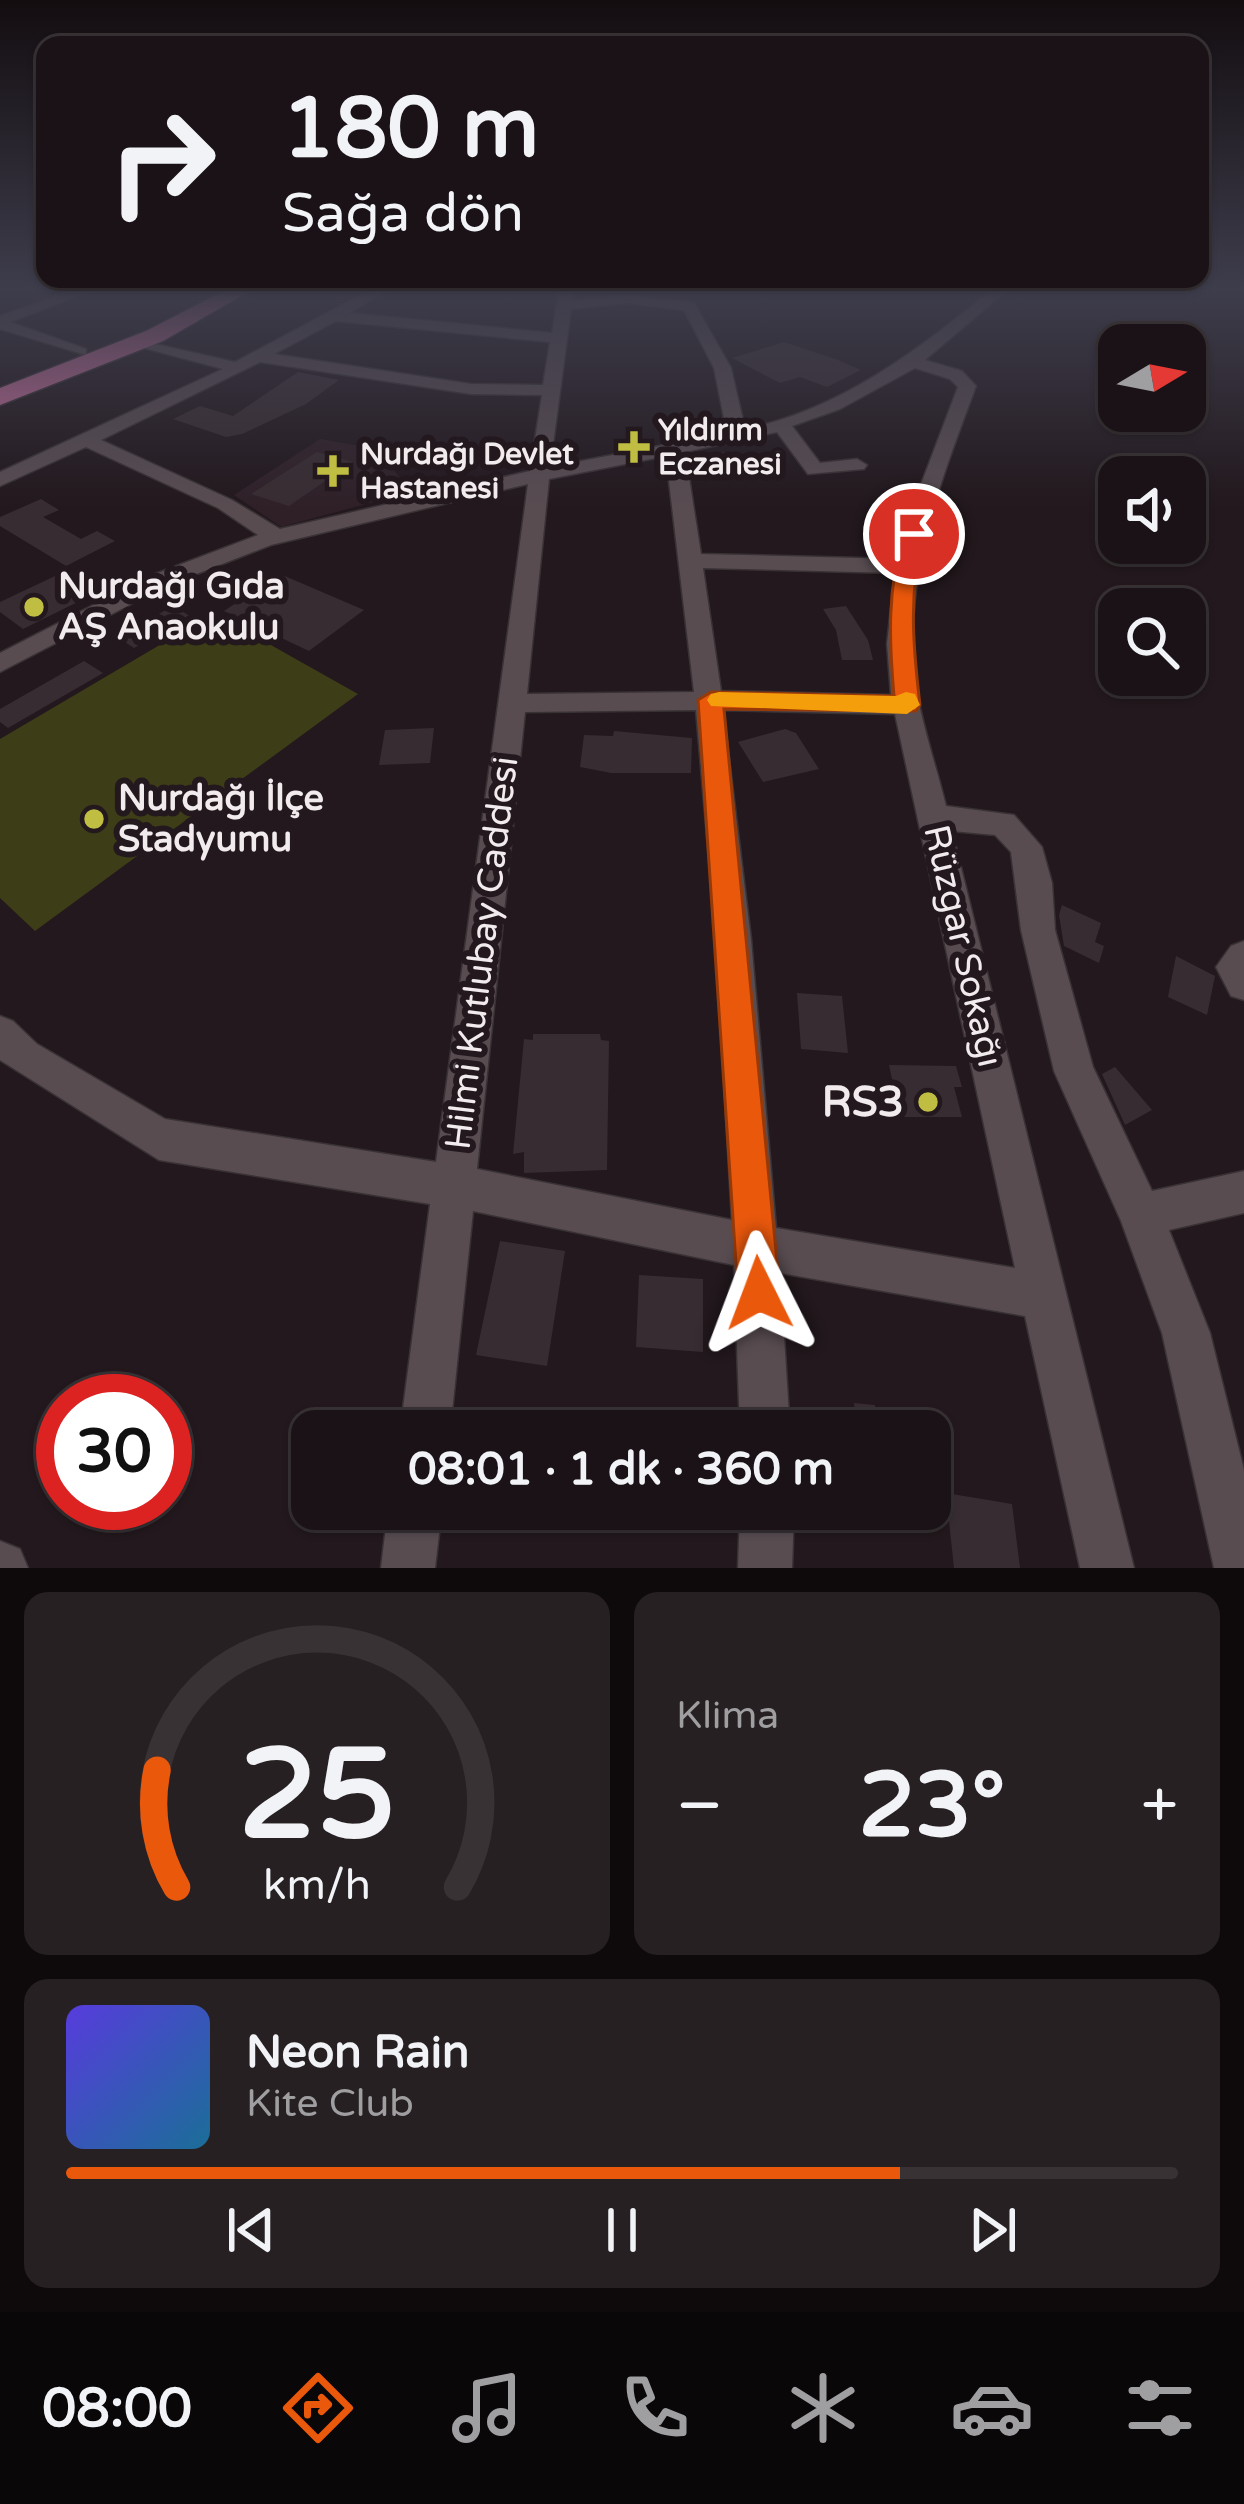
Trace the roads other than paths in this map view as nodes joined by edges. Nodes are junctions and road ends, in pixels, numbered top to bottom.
1 (54, 362) edge
2 (88, 362) edge
3 (216, 362) edge
4 (249, 362) edge
5 (293, 362) edge
6 (555, 362) edge
7 (723, 362) edge
8 (913, 362) joint
9 (238, 368) junction
10 (0, 383) edge
11 (551, 390) junction
12 (0, 397) edge
13 (781, 424) junction
14 (736, 436) junction
15 (86, 440) junction
16 (675, 450) junction
17 (856, 464) dead end
18 (539, 475) junction
19 (0, 480) edge
20 (277, 537) junction
21 (694, 561) junction
22 (905, 566) junction
23 (0, 664) edge
24 (711, 700) junction
25 (512, 703) junction
26 (907, 705) junction
27 (933, 818) junction
28 (1244, 957) edge
29 (1244, 983) edge
30 (0, 1034) edge
31 (454, 1186) junction
32 (1244, 1192) edge
33 (1141, 1215) junction
34 (757, 1247) junction
35 (1043, 1295) junction
36 (427, 1410) edge
37 (764, 1410) edge
38 (413, 1530) edge
39 (766, 1530) edge
40 (408, 1568) edge
41 (765, 1568) edge
42 (1107, 1568) edge
43 (1241, 1568) edge

1 - 10 highway
2 - 12 highway
3 - 9 street
4 - 9 street
5 - 11 street
6 - 11 street, Hilmi Kutlubay Caddesi
7 - 14 street
8 - 13 street
8 - 22 street, Rüzgar Sokağı
9 - 15 street
11 - 18 street, Hilmi Kutlubay Caddesi
13 - 14 street
13 - 17 street
14 - 16 street
15 - 19 street
15 - 20 street
16 - 18 street
16 - 21 street
18 - 20 street
18 - 25 street, Hilmi Kutlubay Caddesi
20 - 23 street
21 - 22 street
21 - 24 street
22 - 26 street, Rüzgar Sokağı
24 - 25 street
24 - 26 street
24 - 34 street
25 - 31 street, Hilmi Kutlubay Caddesi
26 - 27 street, Rüzgar Sokağı
27 - 33 street
27 - 35 street, Rüzgar Sokağı
28 - 29 street
30 - 31 street
31 - 34 street
31 - 36 street, Hilmi Kutlubay Caddesi
32 - 33 street
33 - 43 street
34 - 35 street
34 - 37 street
35 - 42 street, Rüzgar Sokağı
38 - 40 street
39 - 41 street

